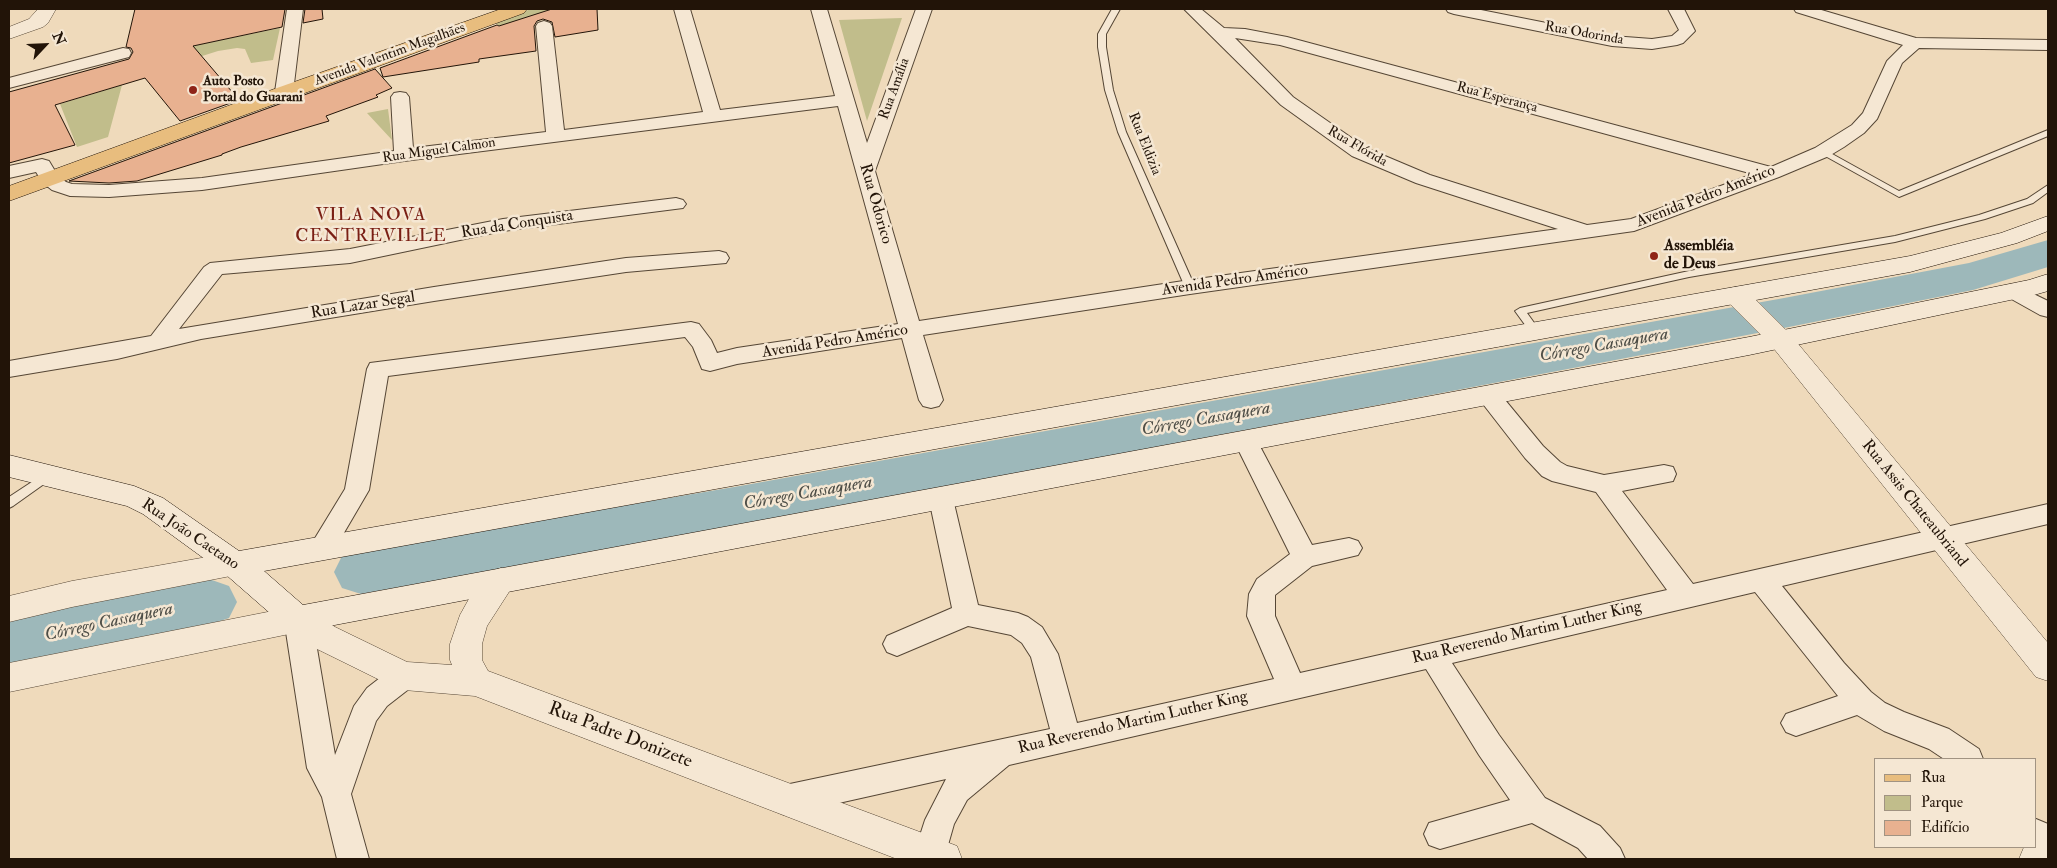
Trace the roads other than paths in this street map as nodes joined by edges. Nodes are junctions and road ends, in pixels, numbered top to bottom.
1 (47, 9) edge
2 (295, 9) edge
3 (486, 9) edge
4 (518, 9) edge
5 (682, 9) edge
6 (819, 9) edge
7 (924, 9) edge
8 (1116, 9) edge
9 (1192, 9) edge
10 (1454, 9) edge
11 (1676, 9) edge
12 (1802, 9) edge
13 (544, 26) dead end
14 (9, 33) edge
15 (1220, 33) junction
16 (1915, 43) junction
17 (2048, 45) edge
18 (123, 53) dead end
19 (9, 83) edge
20 (284, 86) junction
21 (400, 97) dead end
22 (846, 100) junction
23 (713, 117) junction
24 (2048, 133) edge
25 (556, 136) junction
26 (1822, 152) junction
27 (404, 155) junction
28 (866, 170) junction
29 (9, 172) edge
30 (46, 172) junction
31 (1772, 173) junction
32 (9, 178) edge
33 (2048, 188) edge
34 (9, 194) edge
35 (676, 204) dead end
36 (2048, 223) edge
37 (1587, 232) junction
38 (720, 258) dead end
39 (2048, 282) edge
40 (1190, 287) junction
41 (2013, 291) junction
42 (2048, 310) edge
43 (1757, 316) junction
44 (911, 330) junction
45 (1534, 331) junction
46 (157, 343) junction
47 (9, 369) edge
48 (1488, 395) junction
49 (931, 400) dead end
50 (1246, 441) junction
51 (9, 466) edge
52 (1664, 474) dead end
53 (47, 476) junction
54 (1604, 485) junction
55 (941, 499) junction
56 (9, 503) edge
57 (2048, 514) edge
58 (1942, 539) junction
59 (322, 548) junction
60 (1349, 548) dead end
61 (1305, 558) junction
62 (235, 564) junction
63 (1761, 580) junction
64 (501, 581) junction
65 (1687, 597) junction
66 (9, 608) edge
67 (967, 614) junction
68 (298, 619) junction
69 (897, 644) dead end
70 (1432, 655) junction
71 (2048, 667) edge
72 (404, 676) junction
73 (9, 678) edge
74 (476, 681) junction
75 (1292, 687) junction
76 (1861, 701) junction
77 (1796, 723) dead end
78 (1067, 739) junction
79 (1007, 752) junction
80 (1967, 758) edge
81 (336, 794) junction
82 (785, 800) junction
83 (1534, 808) junction
84 (1440, 834) dead end
85 (2037, 835) edge
86 (2048, 847) edge
87 (937, 856) edge
88 (2048, 856) edge
89 (353, 859) edge
90 (1609, 859) edge
91 (2037, 859) edge

1 - 14 main road
2 - 20 street
3 - 20 main road, Avenida Valentim Magalhães
4 - 20 main road, Avenida Valentim Magalhães
5 - 23 street
6 - 22 street, Rua Odorico
7 - 28 street, Rua Amália
8 - 40 lane, Rua Eldizia
9 - 15 street, Rua Flórida
10 - 11 street, Rua Odorinda
12 - 16 street
13 - 25 street
15 - 31 street, Rua Esperança
15 - 37 street, Rua Flórida
16 - 17 street
16 - 26 street, Avenida Pedro Américo
18 - 19 street
20 - 30 main road, Avenida Valentim Magalhães
21 - 27 street
22 - 23 street, Rua Miguel Calmon
22 - 28 street, Rua Odorico
23 - 25 street, Rua Miguel Calmon
24 - 26 lane
25 - 27 street, Rua Miguel Calmon
26 - 31 street, Avenida Pedro Américo
27 - 30 street, Rua Miguel Calmon
28 - 44 street, Rua Odorico
29 - 30 street
30 - 32 main road, Avenida Valentim Magalhães
30 - 34 main road, Avenida Valentim Magalhães
31 - 37 street, Avenida Pedro Américo
33 - 45 lane
35 - 46 street, Rua da Conquista
36 - 43 main road
37 - 40 street, Avenida Pedro Américo
38 - 46 street, Rua Lazar Segal
39 - 41 main road
40 - 44 street, Avenida Pedro Américo
41 - 42 street
41 - 43 main road
43 - 45 main road
43 - 48 main road
43 - 58 main road, Rua Assis Chateaubriand
44 - 49 street, Rua Odorico
44 - 59 street, Avenida Pedro Américo
45 - 59 main road
46 - 47 street, Rua Lazar Segal
48 - 50 main road
48 - 54 street
50 - 55 main road
50 - 61 street
51 - 53 main road, Rua João Caetano
52 - 54 street
53 - 56 lane
53 - 62 main road, Rua João Caetano
54 - 65 street
55 - 64 main road
55 - 67 street
57 - 58 street, Rua Reverendo Martim Luther King
58 - 63 street, Rua Reverendo Martim Luther King
58 - 71 main road, Rua Assis Chateaubriand
59 - 62 main road
60 - 61 street
61 - 75 street
62 - 66 main road
62 - 68 main road, Rua João Caetano
63 - 65 street, Rua Reverendo Martim Luther King
63 - 76 street
64 - 68 main road
64 - 74 main road
65 - 70 street, Rua Reverendo Martim Luther King
67 - 69 street
67 - 78 street
68 - 72 main road, Rua Padre Donizete
68 - 73 main road
68 - 81 street
70 - 75 street, Rua Reverendo Martim Luther King
70 - 83 street
72 - 74 main road, Rua Padre Donizete
72 - 81 street
74 - 82 main road, Rua Padre Donizete
75 - 78 street, Rua Reverendo Martim Luther King
76 - 77 street
76 - 80 street
78 - 79 street, Rua Reverendo Martim Luther King
79 - 82 street, Rua Reverendo Martim Luther King
79 - 87 street, Rua Reverendo Martim Luther King
81 - 89 street
82 - 87 main road, Rua Padre Donizete
83 - 84 street
83 - 90 street
85 - 86 street
88 - 91 main road

